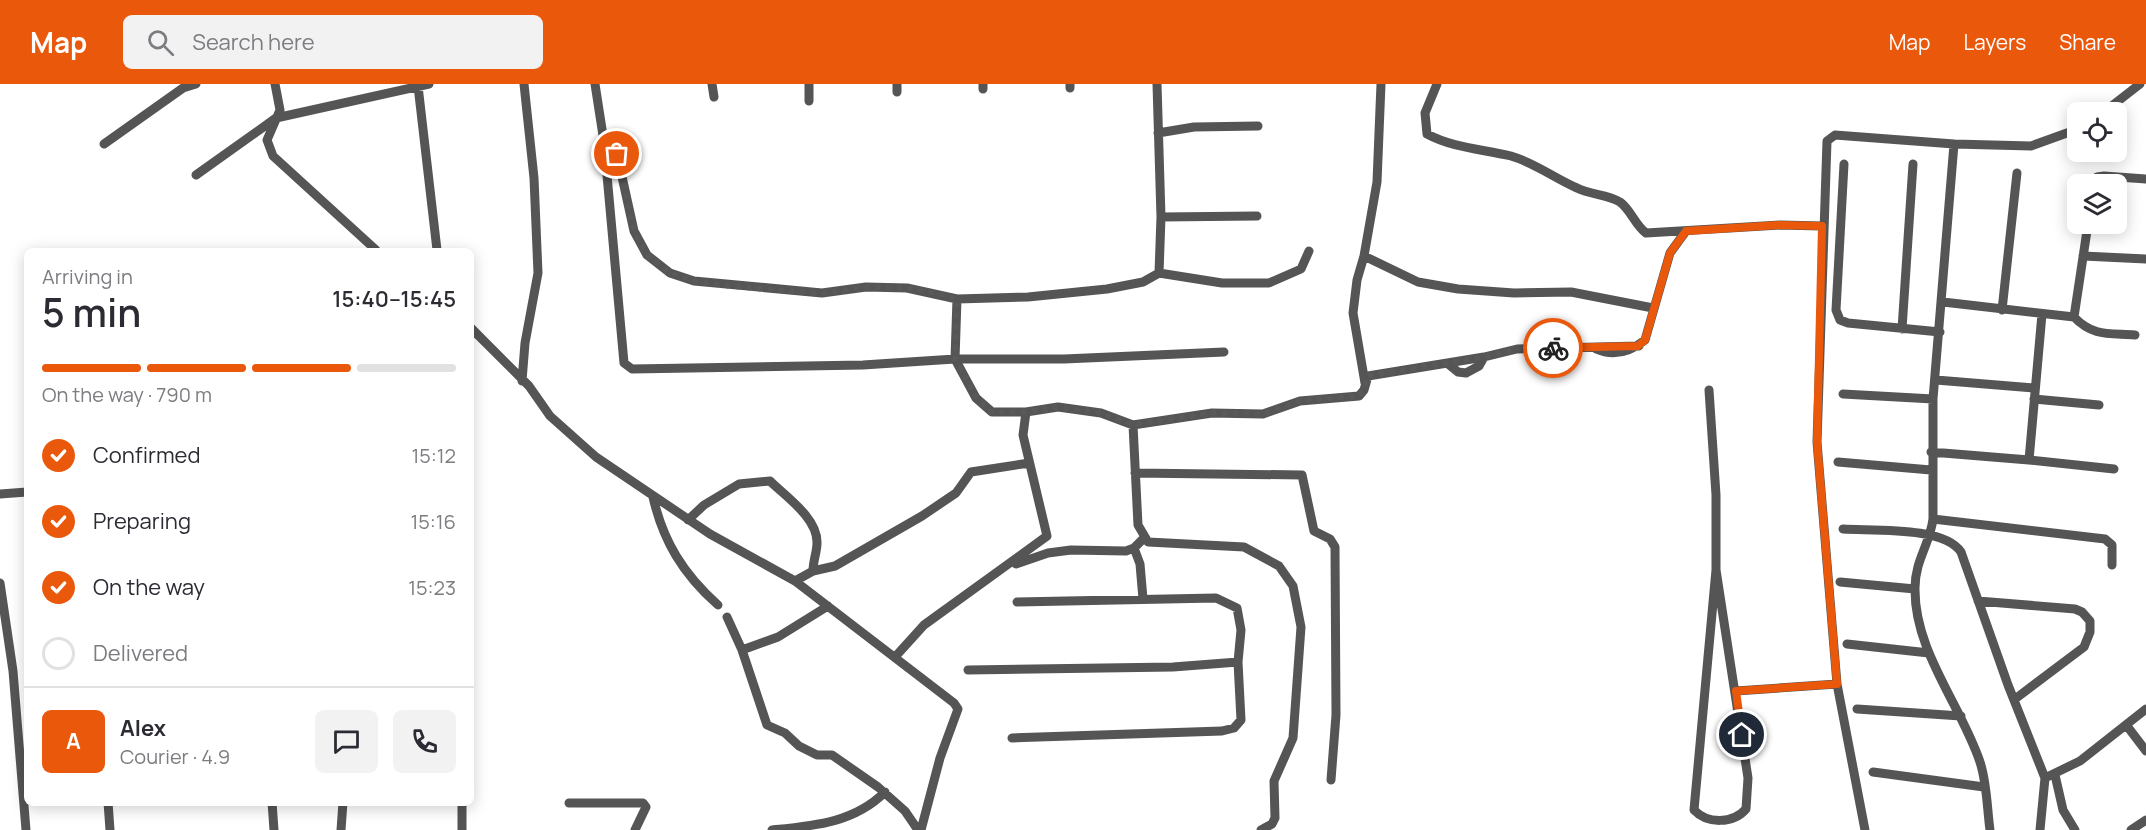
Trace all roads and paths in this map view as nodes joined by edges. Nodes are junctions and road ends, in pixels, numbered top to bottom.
1 (196, 84) edge
2 (275, 84) edge
3 (429, 84) edge
4 (524, 84) edge
5 (595, 84) edge
6 (712, 84) edge
7 (809, 84) edge
8 (1157, 84) edge
9 (1381, 84) edge
10 (1437, 84) edge
11 (2140, 84) edge
12 (183, 86) edge
13 (418, 86) junction
14 (714, 97) dead end
15 (809, 101) dead end
16 (2116, 102) edge
17 (276, 118) junction
18 (1258, 126) dead end
19 (1158, 133) junction
20 (2067, 133) edge
21 (604, 142) junction
22 (104, 144) dead end
23 (1954, 144) junction
24 (1844, 164) dead end
25 (1913, 164) dead end
26 (2017, 173) dead end
27 (196, 175) dead end
28 (2127, 178) edge
29 (2146, 179) edge
30 (1257, 216) dead end
31 (1161, 217) junction
32 (1822, 226) junction
33 (1686, 231) junction
34 (2086, 234) edge
35 (374, 248) edge
36 (437, 248) edge
37 (1309, 251) dead end
38 (1364, 256) junction
39 (2083, 256) junction
40 (2146, 259) edge
41 (1160, 273) junction
42 (957, 299) junction
43 (1943, 303) junction
44 (1653, 308) junction
45 (2002, 310) junction
46 (2042, 314) junction
47 (2074, 317) junction
48 (1902, 329) junction
49 (474, 331) edge
50 (1940, 332) junction
51 (2135, 335) dead end
52 (1224, 352) dead end
53 (955, 359) junction
54 (1936, 380) junction
55 (522, 381) junction
56 (1365, 383) junction
57 (2034, 388) junction
58 (1709, 390) dead end
59 (1843, 394) dead end
60 (1933, 399) junction
61 (2034, 399) junction
62 (2099, 405) dead end
63 (1026, 412) junction
64 (1132, 425) junction
65 (1931, 452) junction
66 (2030, 460) junction
67 (1838, 462) dead end
68 (1029, 463) junction
69 (2114, 469) dead end
70 (1931, 470) junction
71 (1135, 473) junction
72 (24, 492) edge
73 (0, 494) edge
74 (653, 496) junction
75 (1933, 519) junction
76 (688, 520) junction
77 (1843, 529) dead end
78 (1931, 534) junction
79 (1144, 538) junction
80 (1134, 548) junction
81 (2112, 565) dead end
82 (1716, 570) junction
83 (813, 571) junction
84 (999, 571) junction
85 (795, 580) junction
86 (1840, 582) dead end
87 (0, 583) edge
88 (1915, 588) junction
89 (1143, 599) junction
90 (1978, 601) junction
91 (1017, 602) dead end
92 (717, 605) dead end
93 (828, 606) junction
94 (727, 617) dead end
95 (1847, 644) dead end
96 (742, 650) junction
97 (1929, 653) junction
98 (896, 657) junction
99 (1238, 662) junction
100 (968, 670) dead end
101 (1837, 684) junction
102 (1736, 691) junction
103 (2015, 699) junction
104 (1857, 709) dead end
105 (2146, 710) edge
106 (1961, 716) junction
107 (2127, 726) junction
108 (1012, 738) dead end
109 (2146, 751) edge
110 (1873, 772) dead end
111 (2055, 775) junction
112 (2045, 778) junction
113 (1331, 780) dead end
114 (1984, 787) junction
115 (885, 792) junction
116 (569, 802) dead end
117 (24, 806) edge
118 (24, 806) edge
119 (108, 806) edge
120 (272, 806) edge
121 (343, 806) edge
122 (462, 806) edge
123 (2146, 820) edge
124 (26, 830) edge
125 (110, 830) edge
126 (274, 830) edge
127 (341, 830) edge
128 (462, 830) edge
129 (635, 830) edge
130 (772, 830) edge
131 (920, 830) edge
132 (1261, 830) edge
133 (1865, 830) edge
134 (1990, 830) edge
135 (2040, 830) edge
136 (2075, 830) edge
137 (2132, 830) edge

1 - 12 street
2 - 17 street
3 - 13 street
4 - 55 street
5 - 21 street
6 - 14 street
7 - 15 street
8 - 19 street
9 - 38 street
10 - 33 street
11 - 16 street
12 - 22 street
13 - 17 street
13 - 36 street
17 - 27 street
17 - 35 street
18 - 19 street
19 - 31 street
20 - 23 street
21 - 42 street
21 - 53 street
23 - 32 street
23 - 43 street
24 - 48 street
25 - 48 street
26 - 45 street
28 - 29 street
30 - 31 street
31 - 41 street
32 - 33 street
32 - 101 street
33 - 44 street
34 - 39 street
37 - 41 street
38 - 44 street
38 - 56 street
39 - 40 street
39 - 47 street
41 - 42 street
42 - 53 street
43 - 45 street
43 - 50 street
44 - 56 street
45 - 46 street
46 - 47 street
46 - 57 street
47 - 51 street
48 - 50 street
49 - 55 street
50 - 54 street
52 - 53 street
53 - 63 street
54 - 57 street
54 - 60 street
55 - 74 street
56 - 64 street
57 - 61 street
58 - 82 street
59 - 60 street
60 - 65 street
61 - 62 street
61 - 66 street
63 - 64 street
63 - 68 street
64 - 71 street
65 - 66 street
65 - 70 street
66 - 69 street
67 - 70 street
68 - 83 street
68 - 84 street
70 - 75 street
71 - 79 street
71 - 113 street
72 - 73 street
74 - 76 street
74 - 92 street
75 - 78 street
75 - 81 street
76 - 83 street
76 - 85 street
77 - 78 street
78 - 88 street
78 - 90 street
79 - 80 street
79 - 132 street
80 - 84 street
80 - 89 street
82 - 102 street
82 - 102 street
83 - 85 street
84 - 98 street
85 - 93 street
86 - 88 street
87 - 117 street
88 - 97 street
89 - 91 street
89 - 99 street
90 - 103 street
90 - 103 street
93 - 96 street
93 - 98 street
94 - 96 street
95 - 97 street
96 - 115 street
97 - 106 street
98 - 131 street
99 - 100 street
99 - 108 street
101 - 102 street
101 - 133 street
103 - 112 street
104 - 106 street
105 - 107 street
106 - 114 street
107 - 109 street
107 - 111 street
110 - 114 street
111 - 112 street
111 - 136 street
112 - 135 street
114 - 134 street
115 - 130 street
115 - 131 street
116 - 129 street
118 - 124 street
119 - 125 street
120 - 126 street
121 - 127 street
122 - 128 street
123 - 137 street

